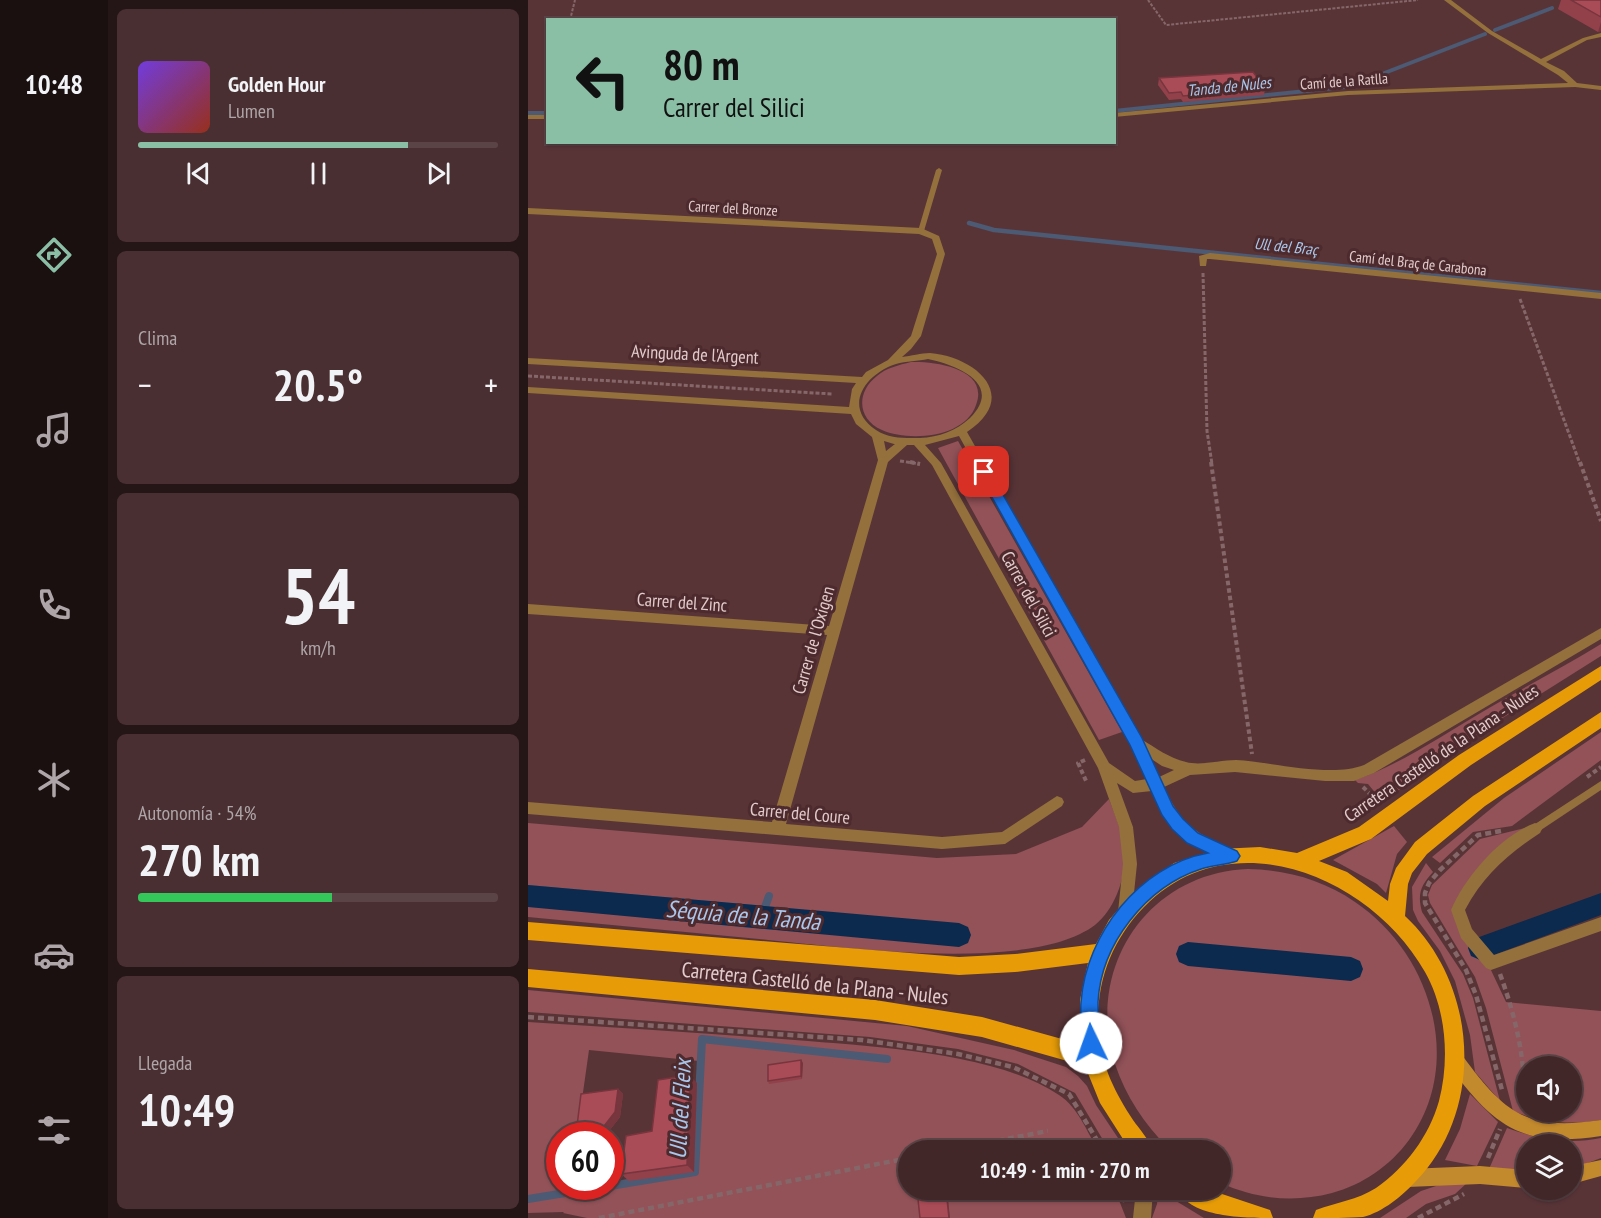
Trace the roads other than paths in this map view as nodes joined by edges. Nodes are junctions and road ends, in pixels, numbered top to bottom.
1 (1447, 0) edge
2 (1601, 35) edge
3 (1542, 62) junction
4 (1575, 85) junction
5 (1600, 88) edge
6 (1116, 116) edge
7 (528, 117) edge
8 (546, 117) edge
9 (939, 171) dead end
10 (528, 211) edge
11 (921, 231) junction
12 (1203, 264) road end
13 (1601, 296) edge
14 (916, 336) junction
15 (928, 356) junction
16 (893, 360) junction
17 (528, 361) edge
18 (861, 380) junction
19 (528, 390) edge
20 (853, 411) junction
21 (961, 431) junction
22 (877, 435) junction
23 (911, 443) junction
24 (883, 460) junction
25 (528, 609) edge
26 (834, 631) junction
27 (1601, 633) edge
28 (1601, 672) edge
29 (1601, 719) edge
30 (1136, 742) junction
31 (1104, 767) junction
32 (1189, 769) junction
33 (1157, 784) junction
34 (1601, 785) edge
35 (1057, 802) dead end
36 (528, 808) edge
37 (777, 829) junction
38 (1535, 829) joint
39 (1232, 856) junction
40 (1299, 861) junction
41 (1125, 912) junction
42 (1396, 916) junction
43 (1601, 924) edge
44 (528, 931) edge
45 (1101, 952) junction
46 (528, 978) edge
47 (1093, 1058) junction
48 (1456, 1060) junction
49 (1601, 1128) edge
50 (1135, 1140) edge
51 (1601, 1168) edge
52 (1582, 1173) edge
53 (1407, 1178) junction
54 (1516, 1178) edge
55 (1144, 1200) edge
56 (1207, 1200) edge
57 (1245, 1217) edge
58 (1142, 1218) edge
59 (1324, 1218) edge

1 - 3 street
2 - 3 street
3 - 4 street
4 - 5 street, Camí de la Ratlla
4 - 6 street, Camí de la Ratlla
7 - 8 street
9 - 11 lane
10 - 11 street, Carrer del Bronze
11 - 14 street, Carrer del Bronze
12 - 13 street, Camí del Braç de Carabona
14 - 15 street
14 - 16 street
15 - 16 street
15 - 21 street
16 - 18 street
17 - 18 street, Avinguda de l'Argent
18 - 20 street
19 - 20 street
20 - 22 street
21 - 23 street
21 - 30 street, Carrer del Silici
22 - 23 street
22 - 24 street, Carrer de l'Oxigen
23 - 24 street
23 - 31 street, Carrer del Silici
24 - 26 street, Carrer de l'Oxigen
25 - 26 street, Carrer del Zinc
26 - 37 street, Carrer de l'Oxigen
27 - 32 street
28 - 40 main road, Carretera Castelló de la Plana - Nules
29 - 42 main road
30 - 32 street
30 - 33 street, Carrer del Silici
31 - 33 street, Carrer del Silici
31 - 41 street, Carrer del Silici
32 - 33 street
33 - 39 street, Carrer del Silici
34 - 38 lane
35 - 37 street, Carrer del Coure
36 - 37 street, Carrer del Coure
38 - 43 street
39 - 40 main road
39 - 41 main road
40 - 42 main road
41 - 45 main road
42 - 48 main road
44 - 45 main road, Carretera Castelló de la Plana - Nules
45 - 47 main road
46 - 47 main road, Carretera Castelló de la Plana - Nules
47 - 50 main road
48 - 49 main road
48 - 53 main road
51 - 52 main road
53 - 54 main road
53 - 59 main road
55 - 58 street
56 - 57 main road

